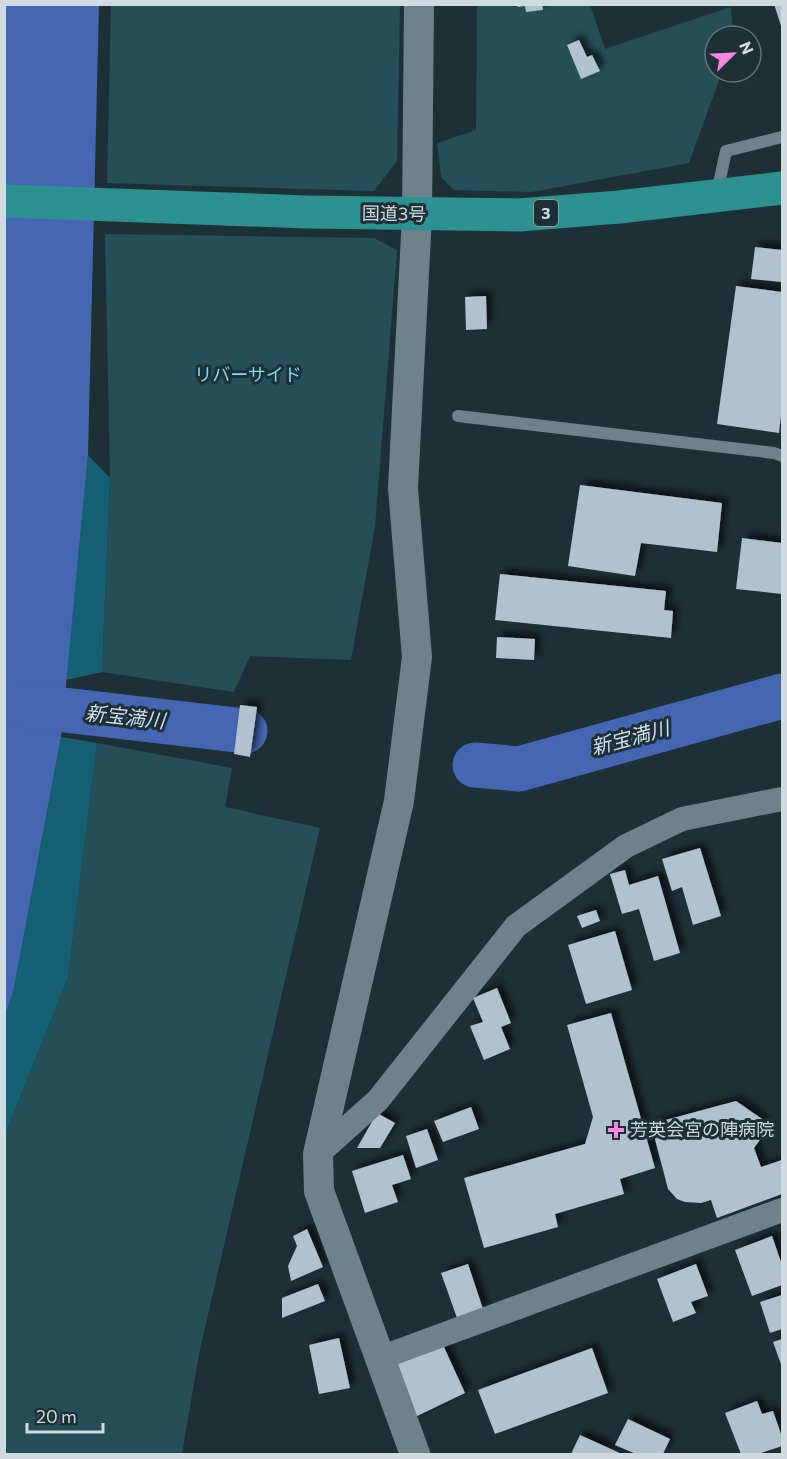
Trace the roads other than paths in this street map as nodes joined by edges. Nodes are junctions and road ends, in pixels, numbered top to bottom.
1 (419, 4) edge
2 (783, 137) edge
3 (783, 188) edge
4 (717, 196) junction
5 (4, 201) edge
6 (417, 214) junction
7 (458, 416) dead end
8 (783, 456) edge
9 (783, 799) edge
10 (318, 1154) junction
11 (783, 1210) edge
12 (380, 1358) junction
13 (414, 1455) edge

1 - 6 street
2 - 4 lane
3 - 4 highway, 国道3号 / 3
4 - 6 highway, 国道3号 / 3
5 - 6 highway, 国道3号 / 3
6 - 10 street
7 - 8 lane
9 - 10 street
10 - 12 street
11 - 12 street
12 - 13 street

